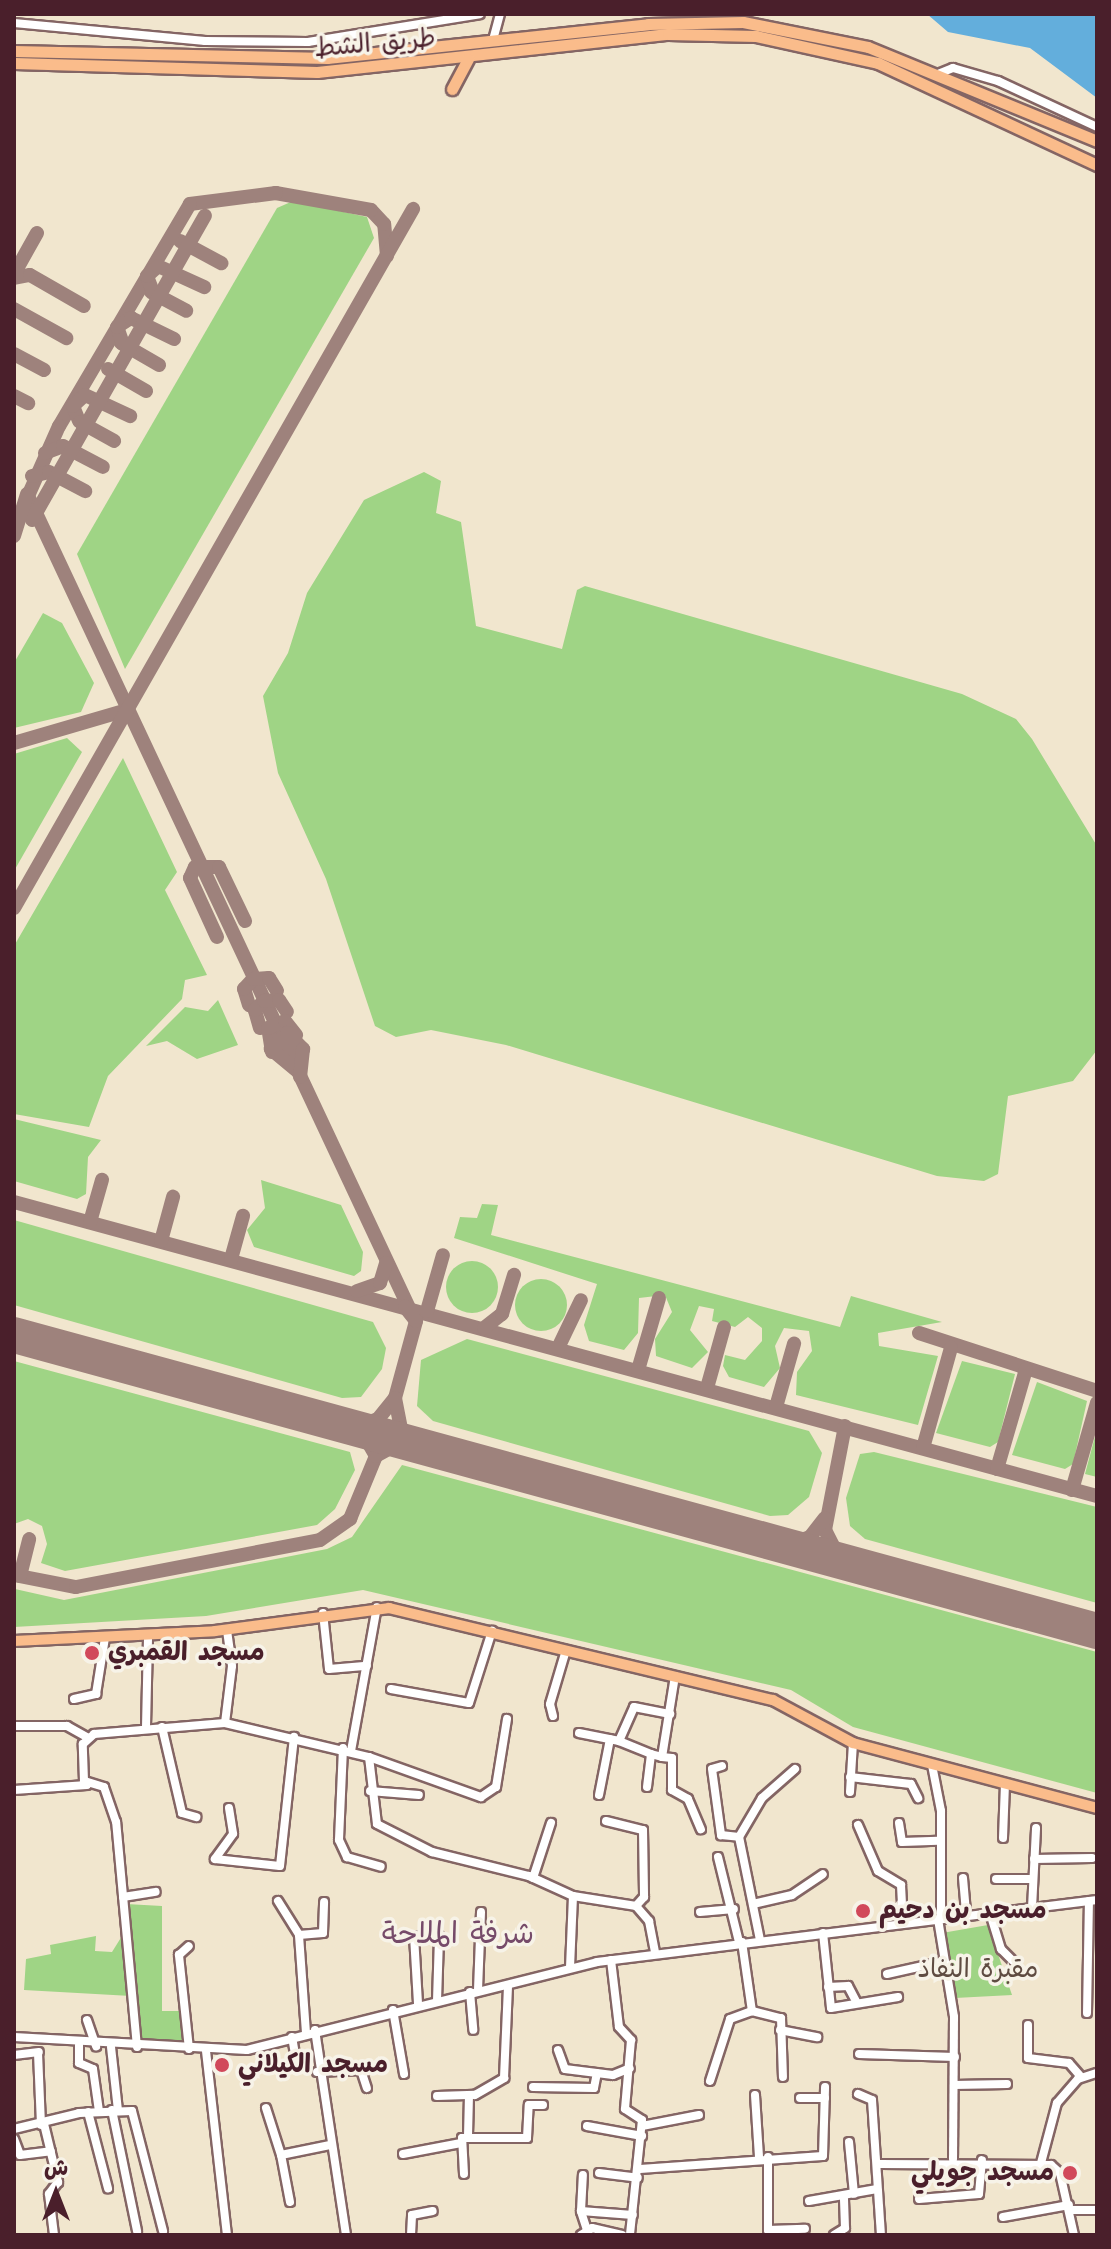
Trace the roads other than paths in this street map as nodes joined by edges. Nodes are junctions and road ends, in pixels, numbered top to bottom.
1 (480, 14) edge
2 (500, 17) edge
3 (691, 17) edge
4 (14, 23) edge
5 (419, 28) junction
6 (520, 37) junction
7 (493, 41) junction
8 (269, 42) junction
9 (14, 51) edge
10 (421, 51) junction
11 (469, 58) junction
12 (269, 59) junction
13 (14, 63) edge
14 (938, 74) junction
15 (452, 89) dead end
16 (1097, 127) edge
17 (1097, 141) edge
18 (1097, 165) edge
19 (377, 1607) junction
20 (323, 1613) junction
21 (227, 1629) junction
22 (492, 1631) junction
23 (148, 1636) junction
24 (105, 1638) junction
25 (14, 1641) edge
26 (566, 1650) junction
27 (367, 1666) junction
28 (675, 1676) junction
29 (391, 1689) dead end
30 (74, 1699) dead end
31 (670, 1714) junction
32 (553, 1716) dead end
33 (507, 1719) dead end
34 (225, 1723) junction
35 (14, 1726) edge
36 (146, 1727) junction
37 (162, 1727) junction
38 (579, 1733) dead end
39 (87, 1737) junction
40 (294, 1737) junction
41 (614, 1740) junction
42 (853, 1743) junction
43 (347, 1750) junction
44 (651, 1754) junction
45 (369, 1757) junction
46 (662, 1757) junction
47 (932, 1765) junction
48 (722, 1766) dead end
49 (795, 1769) dead end
50 (850, 1777) junction
51 (1005, 1784) junction
52 (87, 1785) junction
53 (647, 1787) dead end
54 (14, 1790) edge
55 (370, 1791) junction
56 (850, 1792) dead end
57 (419, 1795) dead end
58 (599, 1795) dead end
59 (918, 1798) dead end
60 (229, 1808) dead end
61 (1097, 1808) edge
62 (196, 1817) dead end
63 (606, 1821) dead end
64 (551, 1823) dead end
65 (899, 1823) dead end
66 (858, 1825) dead end
67 (1036, 1828) dead end
68 (701, 1829) dead end
69 (739, 1837) junction
70 (1003, 1838) dead end
71 (938, 1841) junction
72 (718, 1857) dead end
73 (1092, 1858) dead end
74 (1034, 1859) junction
75 (381, 1867) dead end
76 (823, 1874) dead end
77 (533, 1878) junction
78 (963, 1878) dead end
79 (996, 1879) dead end
80 (1033, 1879) junction
81 (156, 1892) dead end
82 (573, 1896) junction
83 (123, 1897) junction
84 (1093, 1900) edge
85 (278, 1901) dead end
86 (324, 1902) dead end
87 (753, 1904) junction
88 (636, 1906) junction
89 (1032, 1908) junction
90 (734, 1909) junction
91 (481, 1912) dead end
92 (700, 1912) dead end
93 (990, 1913) junction
94 (966, 1916) junction
95 (940, 1919) junction
96 (903, 1923) junction
97 (823, 1933) junction
98 (299, 1935) junction
99 (414, 1936) dead end
100 (439, 1936) dead end
101 (760, 1940) junction
102 (741, 1942) junction
103 (189, 1946) dead end
104 (655, 1952) junction
105 (611, 1960) junction
106 (945, 1961) junction
107 (1013, 1961) dead end
108 (570, 1968) junction
109 (887, 1974) dead end
110 (508, 1987) junction
111 (828, 1987) junction
112 (474, 1991) junction
113 (898, 1997) dead end
114 (437, 2001) junction
115 (856, 2001) junction
116 (418, 2004) junction
117 (393, 2010) junction
118 (752, 2011) junction
119 (1087, 2013) dead end
120 (87, 2020) dead end
121 (1028, 2025) dead end
122 (473, 2030) dead end
123 (780, 2030) junction
124 (310, 2032) junction
125 (14, 2037) edge
126 (292, 2037) junction
127 (817, 2037) dead end
128 (38, 2040) junction
129 (79, 2045) junction
130 (96, 2046) junction
131 (111, 2047) junction
132 (137, 2047) junction
133 (189, 2049) junction
134 (558, 2050) dead end
135 (206, 2051) junction
136 (38, 2053) junction
137 (859, 2054) dead end
138 (14, 2055) edge
139 (955, 2057) junction
140 (296, 2060) dead end
141 (630, 2068) junction
142 (317, 2072) junction
143 (597, 2073) junction
144 (1097, 2073) edge
145 (404, 2074) dead end
146 (783, 2077) dead end
147 (1081, 2077) junction
148 (710, 2081) dead end
149 (1007, 2084) dead end
150 (954, 2085) junction
151 (533, 2087) dead end
152 (825, 2087) dead end
153 (367, 2088) dead end
154 (858, 2094) dead end
155 (469, 2095) junction
156 (755, 2095) dead end
157 (437, 2096) dead end
158 (800, 2098) dead end
159 (825, 2098) junction
160 (543, 2105) dead end
161 (266, 2108) dead end
162 (115, 2110) junction
163 (99, 2111) junction
164 (88, 2112) junction
165 (699, 2115) dead end
166 (43, 2124) junction
167 (587, 2126) dead end
168 (642, 2126) junction
169 (14, 2129) edge
170 (642, 2136) junction
171 (14, 2139) edge
172 (465, 2140) junction
173 (849, 2142) dead end
174 (330, 2145) junction
175 (51, 2151) junction
176 (403, 2154) dead end
177 (281, 2155) junction
178 (764, 2157) junction
179 (953, 2159) junction
180 (982, 2160) junction
181 (1041, 2163) junction
182 (880, 2164) junction
183 (599, 2173) dead end
184 (639, 2173) junction
185 (464, 2174) dead end
186 (583, 2175) dead end
187 (108, 2188) dead end
188 (877, 2189) junction
189 (854, 2194) junction
190 (844, 2196) junction
191 (919, 2199) dead end
192 (809, 2201) dead end
193 (290, 2202) dead end
194 (1069, 2207) junction
195 (1097, 2210) edge
196 (433, 2211) dead end
197 (581, 2211) junction
198 (633, 2215) junction
199 (1003, 2217) dead end
200 (805, 2229) dead end
201 (137, 2231) dead end
202 (163, 2231) dead end
203 (584, 2232) edge
204 (768, 2232) edge
205 (54, 2235) edge
206 (227, 2235) edge
207 (346, 2235) edge
208 (411, 2235) edge
209 (622, 2235) edge
210 (630, 2235) edge
211 (834, 2235) edge
212 (881, 2235) edge
213 (1074, 2235) edge

1 - 5 street
2 - 6 street
2 - 7 street
3 - 6 highway, طريق الشط
3 - 14 highway, طريق الشط
4 - 8 street
5 - 8 street
5 - 10 street
6 - 7 highway, طريق الشط
7 - 10 highway, طريق الشط
8 - 12 street
9 - 12 highway, طريق الشط
10 - 12 highway, طريق الشط
11 - 13 highway, طريق الشط
11 - 15 highway
11 - 18 highway, طريق الشط
14 - 16 street
14 - 17 highway, طريق الشط
19 - 20 main road
19 - 22 main road
19 - 27 street
20 - 21 main road
20 - 27 street
21 - 23 main road
21 - 34 street
22 - 26 main road
22 - 29 street
23 - 24 main road
23 - 36 street
24 - 25 main road
24 - 30 street
26 - 28 main road
26 - 32 street
27 - 43 street
28 - 31 street
28 - 42 main road
31 - 41 street
31 - 46 street
33 - 45 street
34 - 37 street
34 - 40 street
35 - 39 street
36 - 37 street
36 - 39 street
37 - 62 street
38 - 41 street
39 - 52 street
40 - 43 street
40 - 60 street
41 - 44 street
41 - 58 street
42 - 47 main road
42 - 50 street
43 - 45 street
43 - 75 street
44 - 46 street
44 - 53 street
45 - 55 street
46 - 68 street
47 - 51 main road
47 - 71 street
48 - 69 street
49 - 69 street
50 - 56 street
50 - 59 street
51 - 61 main road
51 - 70 street
52 - 54 street
52 - 83 street
55 - 57 street
55 - 77 street
63 - 88 street
64 - 77 street
65 - 71 street
66 - 96 street
67 - 74 street
69 - 87 street
71 - 95 street
72 - 90 street
73 - 74 street
74 - 80 street
76 - 87 street
77 - 82 street
78 - 94 street
79 - 80 street
80 - 89 street
81 - 83 street
82 - 88 street
82 - 108 street
83 - 132 street
84 - 89 street
84 - 119 street
85 - 98 street
86 - 98 street
87 - 101 street
88 - 104 street
89 - 93 street
90 - 92 street
90 - 102 street
91 - 112 street
93 - 94 street
93 - 107 street
94 - 95 street
95 - 96 street
95 - 106 street
96 - 97 street
97 - 101 street
97 - 111 street
98 - 124 street
99 - 116 street
100 - 114 street
101 - 102 street
102 - 104 street
102 - 118 street
103 - 133 street
104 - 105 street
105 - 108 street
105 - 141 street
106 - 109 street
106 - 139 street
108 - 110 street
110 - 112 street
110 - 155 street
111 - 115 street
111 - 115 street
112 - 114 street
112 - 122 street
113 - 115 street
114 - 116 street
116 - 117 street
117 - 124 street
117 - 145 street
118 - 123 street
118 - 148 street
120 - 130 street
121 - 147 street
123 - 127 street
123 - 146 street
124 - 126 street
124 - 142 street
125 - 128 street
126 - 135 street
126 - 140 street
128 - 129 street
128 - 136 street
129 - 130 street
129 - 163 street
130 - 131 street
131 - 132 street
131 - 162 street
132 - 133 street
133 - 135 street
134 - 143 street
135 - 206 street
136 - 138 street
136 - 166 street
137 - 139 street
139 - 150 street
141 - 143 street
141 - 168 street
142 - 153 street
142 - 174 street
143 - 151 street
144 - 147 street
147 - 181 street
149 - 150 street
150 - 179 street
152 - 159 street
154 - 182 street
155 - 157 street
155 - 172 street
156 - 178 street
158 - 159 street
159 - 178 street
160 - 172 street
161 - 177 street
162 - 163 street
162 - 201 street
162 - 202 street
163 - 164 street
164 - 166 street
164 - 187 street
165 - 168 street
166 - 169 street
166 - 175 street
167 - 170 street
168 - 170 street
170 - 184 street
171 - 175 street
172 - 176 street
172 - 185 street
173 - 189 street
174 - 177 street
174 - 207 street
175 - 205 street
177 - 193 street
178 - 184 street
178 - 204 street
179 - 180 street
179 - 182 street
180 - 181 street
180 - 191 street
181 - 194 street
182 - 188 street
183 - 184 street
184 - 198 street
186 - 197 street
188 - 189 street
188 - 212 street
189 - 190 street
190 - 192 street
190 - 211 street
194 - 195 street
194 - 199 street
194 - 213 street
196 - 208 street
197 - 198 street
197 - 203 street
198 - 210 street
200 - 204 street
203 - 209 street

